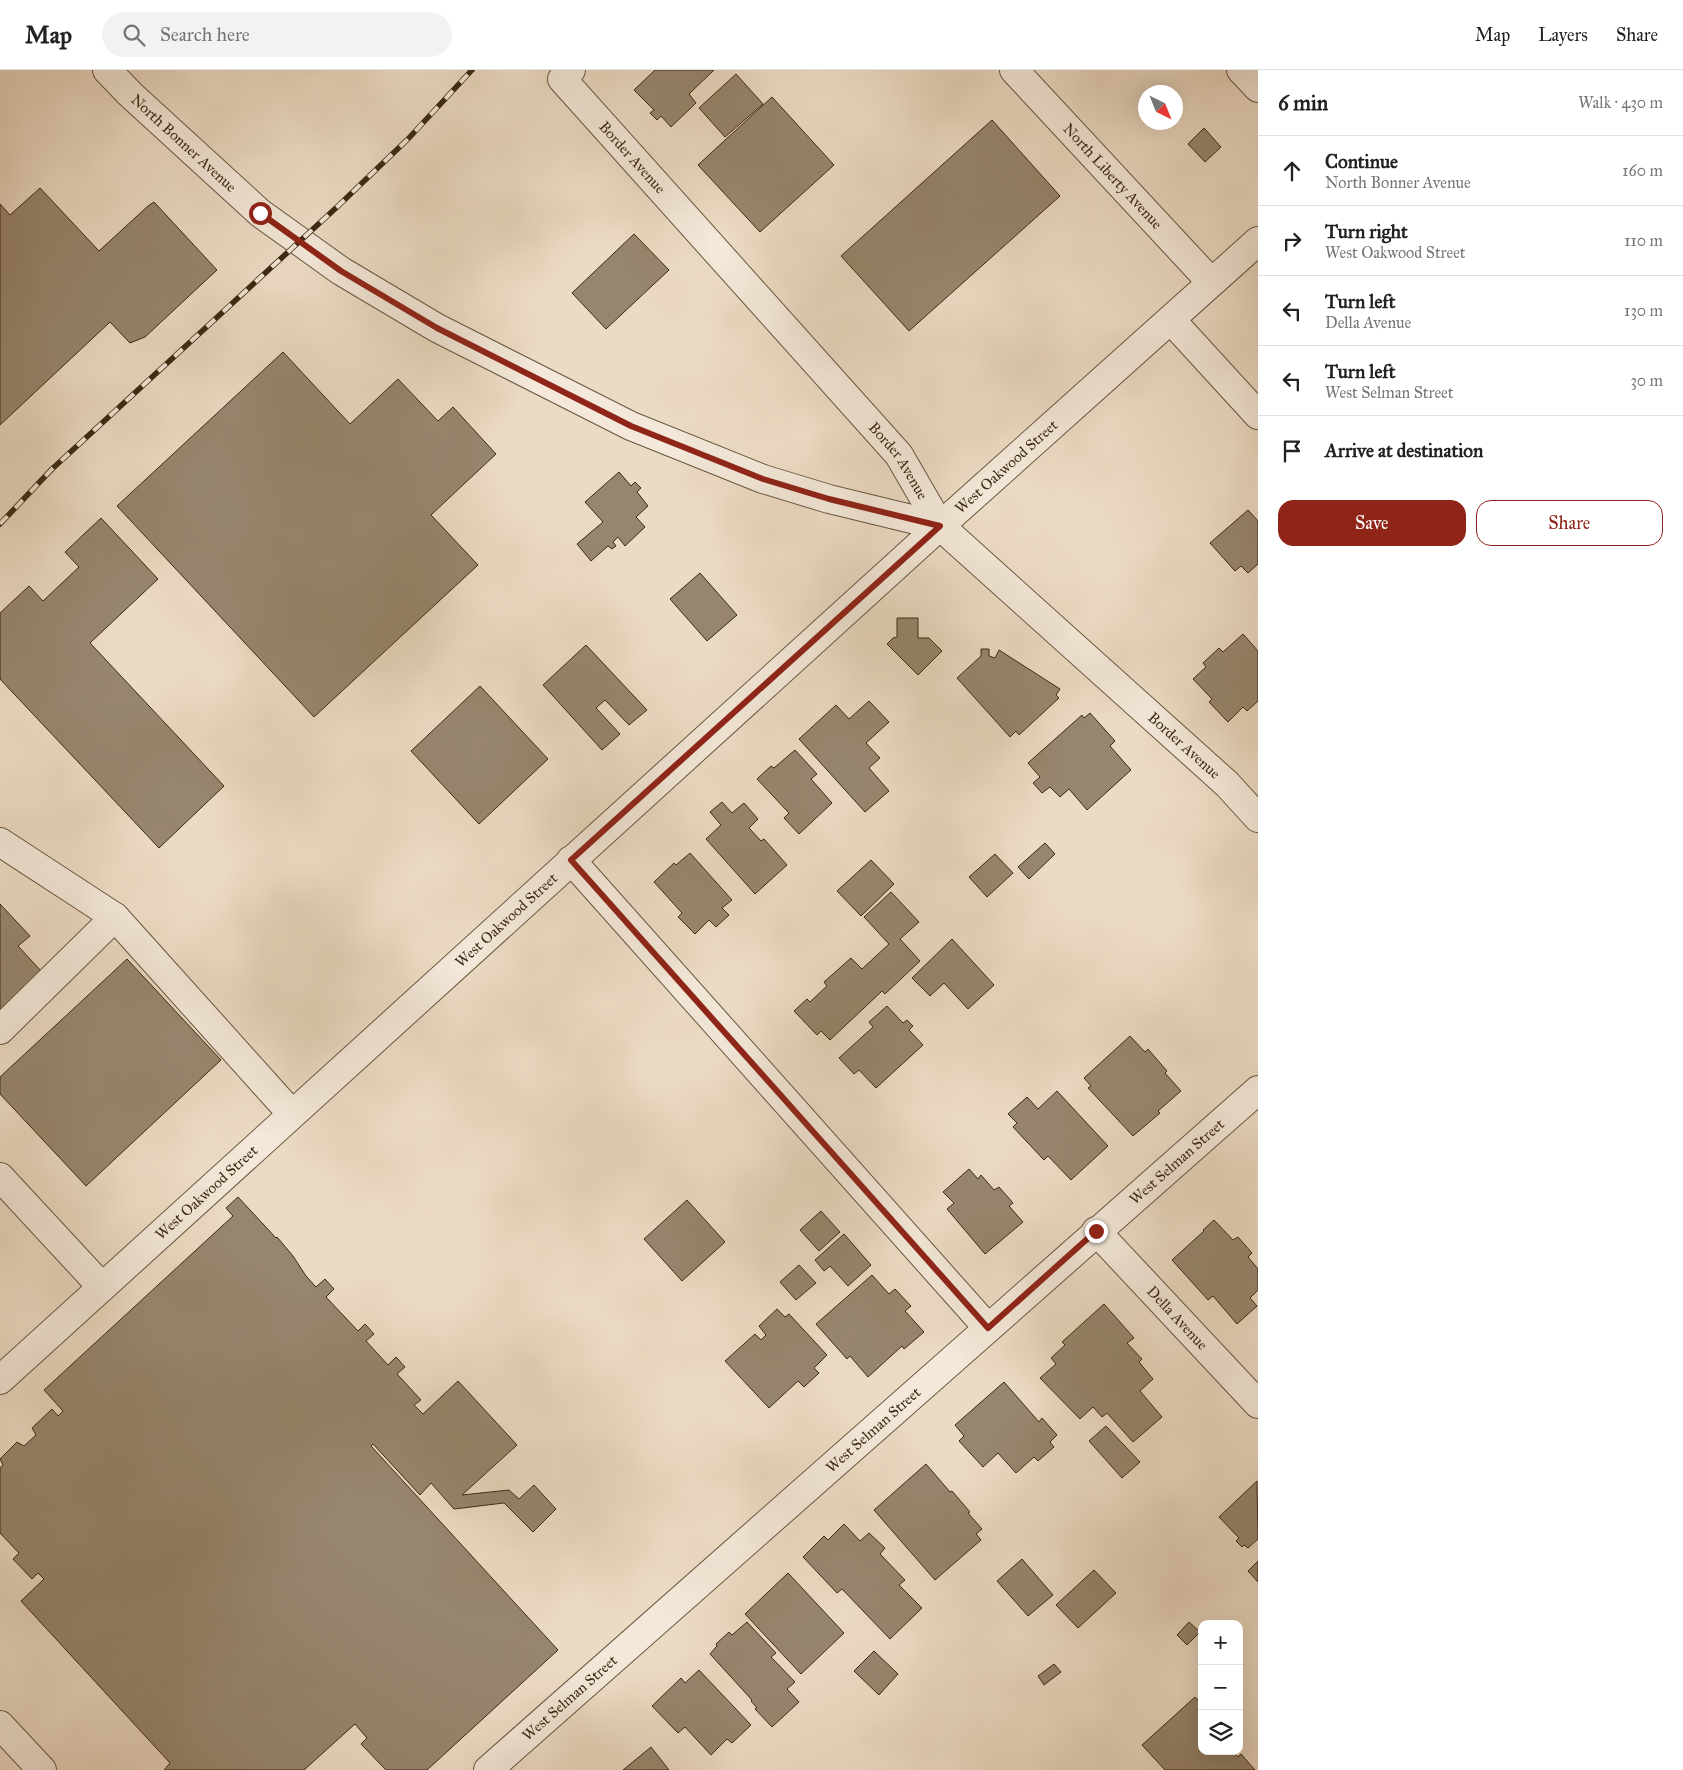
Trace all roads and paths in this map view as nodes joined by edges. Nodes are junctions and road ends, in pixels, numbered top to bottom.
1 (107, 70) edge
2 (1014, 70) edge
3 (1241, 70) edge
4 (567, 74) edge
5 (1258, 88) edge
6 (1258, 241) edge
7 (1211, 282) junction
8 (1171, 320) junction
9 (1258, 415) edge
10 (940, 526) junction
11 (1258, 818) edge
12 (0, 842) edge
13 (571, 860) junction
14 (115, 917) junction
15 (0, 1030) edge
16 (1258, 1090) edge
17 (292, 1114) junction
18 (0, 1177) edge
19 (1096, 1231) junction
20 (102, 1286) junction
21 (988, 1328) junction
22 (0, 1380) edge
23 (1258, 1404) edge
24 (0, 1725) edge
25 (42, 1770) edge
26 (488, 1770) edge

1 - 10 street, North Bonner Avenue
2 - 7 street, North Liberty Avenue
3 - 5 street
4 - 10 street, Border Avenue
6 - 7 street, West Oakwood Street
7 - 8 street, West Oakwood Street
8 - 9 street
8 - 10 street, West Oakwood Street
10 - 11 street, Border Avenue
10 - 13 street, West Oakwood Street
12 - 14 street
13 - 17 street, West Oakwood Street
13 - 21 street
14 - 15 street
14 - 17 street
16 - 19 street, West Selman Street
17 - 20 street, West Oakwood Street
18 - 20 street
19 - 21 street, West Selman Street
19 - 23 street, Della Avenue
20 - 22 street, West Oakwood Street
21 - 26 street, West Selman Street
24 - 25 street

